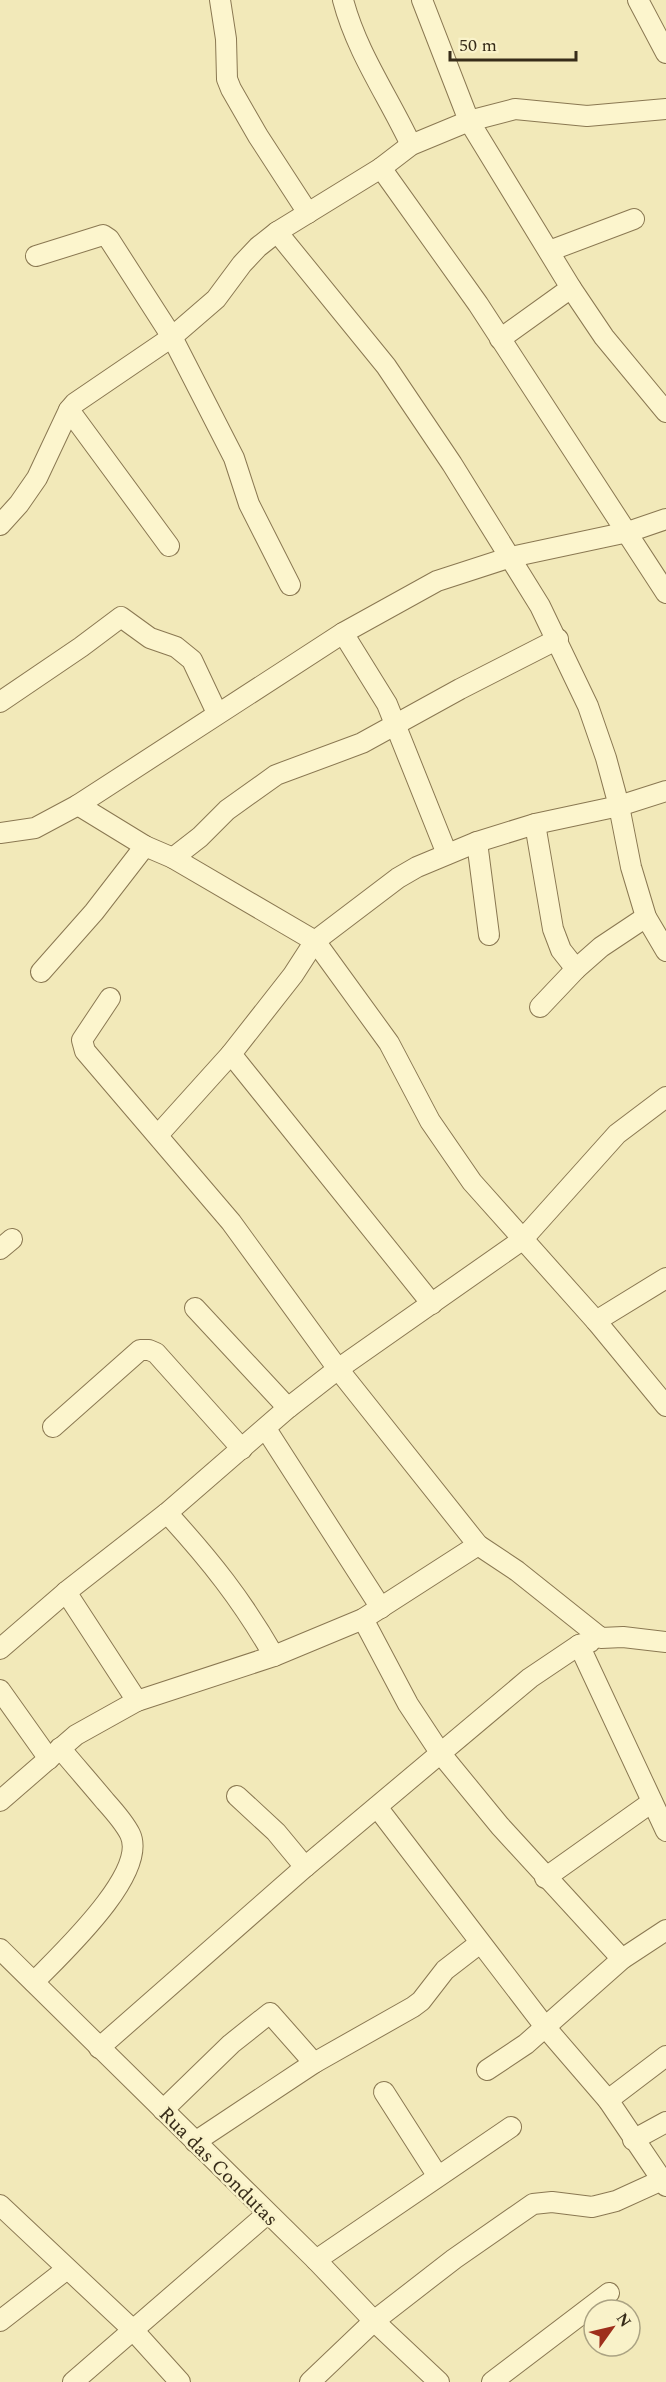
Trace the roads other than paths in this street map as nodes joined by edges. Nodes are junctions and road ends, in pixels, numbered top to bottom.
1 (220, 0) edge
2 (343, 0) edge
3 (422, 0) edge
4 (638, 0) edge
5 (666, 53) edge
6 (666, 109) edge
7 (469, 121) junction
8 (411, 145) junction
9 (381, 168) junction
10 (308, 213) junction
11 (634, 219) dead end
12 (278, 232) junction
13 (549, 251) junction
14 (36, 256) dead end
15 (571, 288) junction
16 (172, 337) junction
17 (500, 339) junction
18 (663, 402) edge
19 (69, 410) junction
20 (666, 519) edge
21 (0, 525) edge
22 (628, 532) junction
23 (169, 546) dead end
24 (511, 557) junction
25 (290, 585) dead end
26 (666, 593) edge
27 (343, 633) junction
28 (558, 639) junction
29 (0, 702) edge
30 (218, 713) junction
31 (397, 725) junction
32 (666, 791) edge
33 (78, 805) junction
34 (619, 806) junction
35 (535, 824) junction
36 (0, 833) edge
37 (477, 842) junction
38 (145, 846) junction
39 (447, 854) junction
40 (173, 858) junction
41 (646, 917) junction
42 (489, 935) dead end
43 (315, 941) junction
44 (666, 951) edge
45 (576, 969) junction
46 (41, 972) dead end
47 (110, 998) dead end
48 (540, 1007) dead end
49 (231, 1054) junction
50 (666, 1097) edge
51 (158, 1135) junction
52 (522, 1240) junction
53 (666, 1278) edge
54 (432, 1304) junction
55 (195, 1308) dead end
56 (596, 1321) junction
57 (338, 1369) junction
58 (666, 1406) edge
59 (288, 1408) junction
60 (53, 1426) dead end
61 (266, 1429) junction
62 (242, 1449) junction
63 (167, 1513) junction
64 (478, 1545) junction
65 (66, 1592) junction
66 (381, 1608) junction
67 (363, 1619) junction
68 (601, 1638) junction
69 (666, 1641) edge
70 (579, 1645) junction
71 (0, 1649) edge
72 (274, 1656) junction
73 (0, 1690) edge
74 (137, 1701) junction
75 (54, 1754) junction
76 (441, 1754) junction
77 (237, 1796) dead end
78 (0, 1801) edge
79 (652, 1802) junction
80 (377, 1808) junction
81 (666, 1831) edge
82 (305, 1867) junction
83 (545, 1878) junction
84 (666, 1930) edge
85 (480, 1943) junction
86 (0, 1949) edge
87 (622, 1959) junction
88 (34, 1982) junction
89 (546, 2028) junction
90 (99, 2048) junction
91 (666, 2056) edge
92 (314, 2063) junction
93 (487, 2070) dead end
94 (384, 2092) dead end
95 (608, 2100) junction
96 (163, 2110) junction
97 (666, 2122) edge
98 (511, 2127) dead end
99 (633, 2140) junction
100 (195, 2142) junction
101 (437, 2175) junction
102 (664, 2183) edge
103 (0, 2205) edge
104 (267, 2214) junction
105 (316, 2260) junction
106 (67, 2269) junction
107 (609, 2294) dead end
108 (374, 2321) junction
109 (0, 2322) edge
110 (133, 2330) junction
111 (73, 2382) edge
112 (180, 2382) edge
113 (310, 2382) edge
114 (439, 2382) edge
115 (492, 2382) edge

1 - 10 street
2 - 8 street
3 - 7 street
4 - 5 street
6 - 7 street
7 - 8 street
7 - 13 street
8 - 9 street
9 - 10 street
9 - 17 street
10 - 12 street
11 - 13 street
12 - 16 street
12 - 24 street
13 - 15 street
14 - 16 street
15 - 17 street
15 - 18 street
16 - 19 street
16 - 25 street
17 - 22 street
19 - 21 street
19 - 23 street
20 - 22 street
22 - 24 street
22 - 26 street
24 - 27 street
24 - 28 street
27 - 30 street
27 - 31 street
28 - 31 street
28 - 34 street
29 - 30 street
30 - 33 street
31 - 39 street
31 - 40 street
32 - 34 street
33 - 36 street
33 - 38 street
34 - 35 street
34 - 41 street
35 - 37 street
35 - 45 street
37 - 39 street
37 - 42 street
38 - 40 street
38 - 46 street
39 - 43 street
40 - 43 street
41 - 44 street
41 - 45 street
43 - 49 street
43 - 52 street
45 - 48 street
47 - 51 street
49 - 51 street
49 - 54 street
50 - 52 street
51 - 57 street
52 - 54 street
52 - 56 street
53 - 56 street
54 - 57 street
55 - 59 street
56 - 58 street
57 - 59 street
57 - 64 street
59 - 61 street
60 - 62 street
61 - 62 street
61 - 66 street
62 - 63 street
63 - 65 street
63 - 72 street
64 - 66 street
64 - 68 street
65 - 71 street
65 - 74 street
66 - 67 street
67 - 72 street
67 - 76 street
68 - 69 street
68 - 70 street
70 - 76 street
70 - 79 street
72 - 74 street
73 - 75 street
74 - 75 street
75 - 78 street
75 - 88 street
76 - 80 street
76 - 83 street
77 - 82 street
79 - 81 street
79 - 83 street
80 - 82 street
80 - 85 street
82 - 90 street
83 - 87 street
84 - 87 street
85 - 89 street
85 - 92 street
86 - 88 street, Rua das Condutas
87 - 89 street
88 - 90 street, Rua das Condutas
89 - 93 street
89 - 95 street
90 - 96 street, Rua das Condutas
91 - 95 street
92 - 96 street
92 - 100 street
94 - 101 street
95 - 99 street
96 - 100 street, Rua das Condutas
97 - 99 street
98 - 101 street
99 - 102 street
100 - 104 street, Rua das Condutas
101 - 105 street
102 - 108 street
103 - 106 street
104 - 105 street, Rua das Condutas
104 - 110 street
105 - 108 street, Rua das Condutas
106 - 109 street
106 - 110 street
107 - 115 street
108 - 113 street
108 - 114 street, Rua das Condutas
110 - 111 street
110 - 112 street

